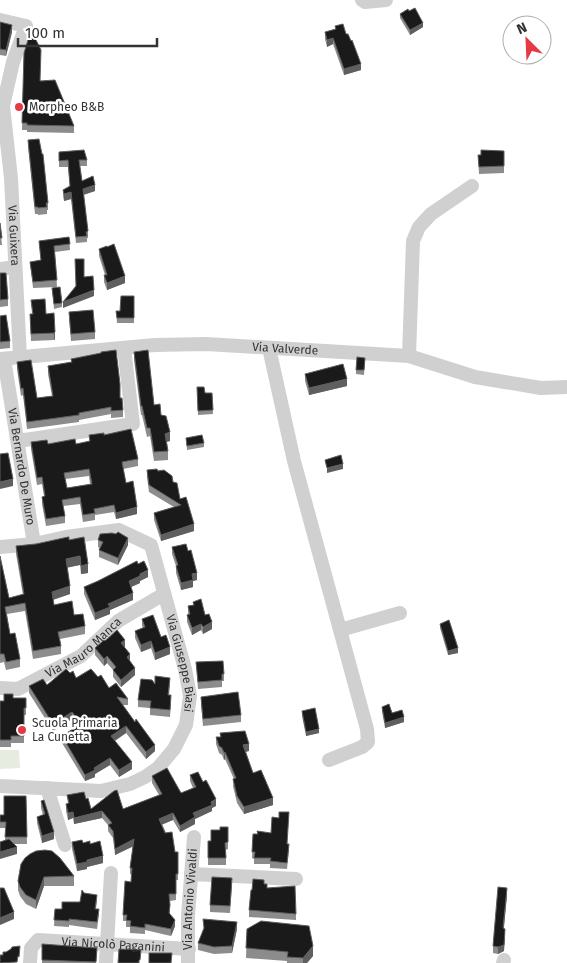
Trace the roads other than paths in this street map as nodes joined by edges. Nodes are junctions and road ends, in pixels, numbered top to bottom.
1 (362, 0) edge
2 (386, 0) edge
3 (0, 20) edge
4 (2, 105) edge
5 (5, 179) edge
6 (472, 186) dead end
7 (15, 267) junction
8 (0, 269) edge
9 (124, 348) junction
10 (270, 348) junction
11 (410, 356) junction
12 (20, 357) junction
13 (2, 359) edge
14 (567, 387) edge
15 (7, 417) edge
16 (18, 441) junction
17 (34, 544) junction
18 (0, 547) edge
19 (164, 594) junction
20 (400, 613) dead end
21 (340, 630) junction
22 (0, 688) edge
23 (329, 760) dead end
24 (0, 786) edge
25 (47, 788) junction
26 (194, 836) dead end
27 (65, 845) dead end
28 (111, 873) dead end
29 (191, 874) junction
30 (296, 879) dead end
31 (107, 944) junction
32 (188, 956) edge
33 (30, 963) edge
34 (106, 963) edge

1 - 2 street
3 - 4 street, Via Guixera
4 - 5 street, Via Guixera
5 - 7 street, Via Guixera
6 - 11 street
7 - 8 street
7 - 12 street, Via Guixera
9 - 10 street, Via Valverde
9 - 12 street, Via Valverde
9 - 16 street
10 - 11 street, Via Valverde
10 - 21 street
11 - 14 street, Via Valverde
12 - 13 street, Via Valverde
13 - 15 street, Via Bernardo De Muro
15 - 16 street, Via Bernardo De Muro
16 - 17 street, Via Bernardo De Muro
17 - 18 street, Via Giuseppe Biasi
17 - 19 street, Via Giuseppe Biasi
19 - 22 street, Via Mauro Manca
19 - 25 street, Via Giuseppe Biasi
20 - 21 street
21 - 23 street
24 - 25 street, Via Giuseppe Biasi
25 - 27 street
26 - 29 street, Via Antonio Vivaldi
28 - 31 street
29 - 30 street
29 - 32 street, Via Antonio Vivaldi
31 - 32 street, Via Nicolò Paganini
31 - 33 street, Via Nicolò Paganini
31 - 34 street

